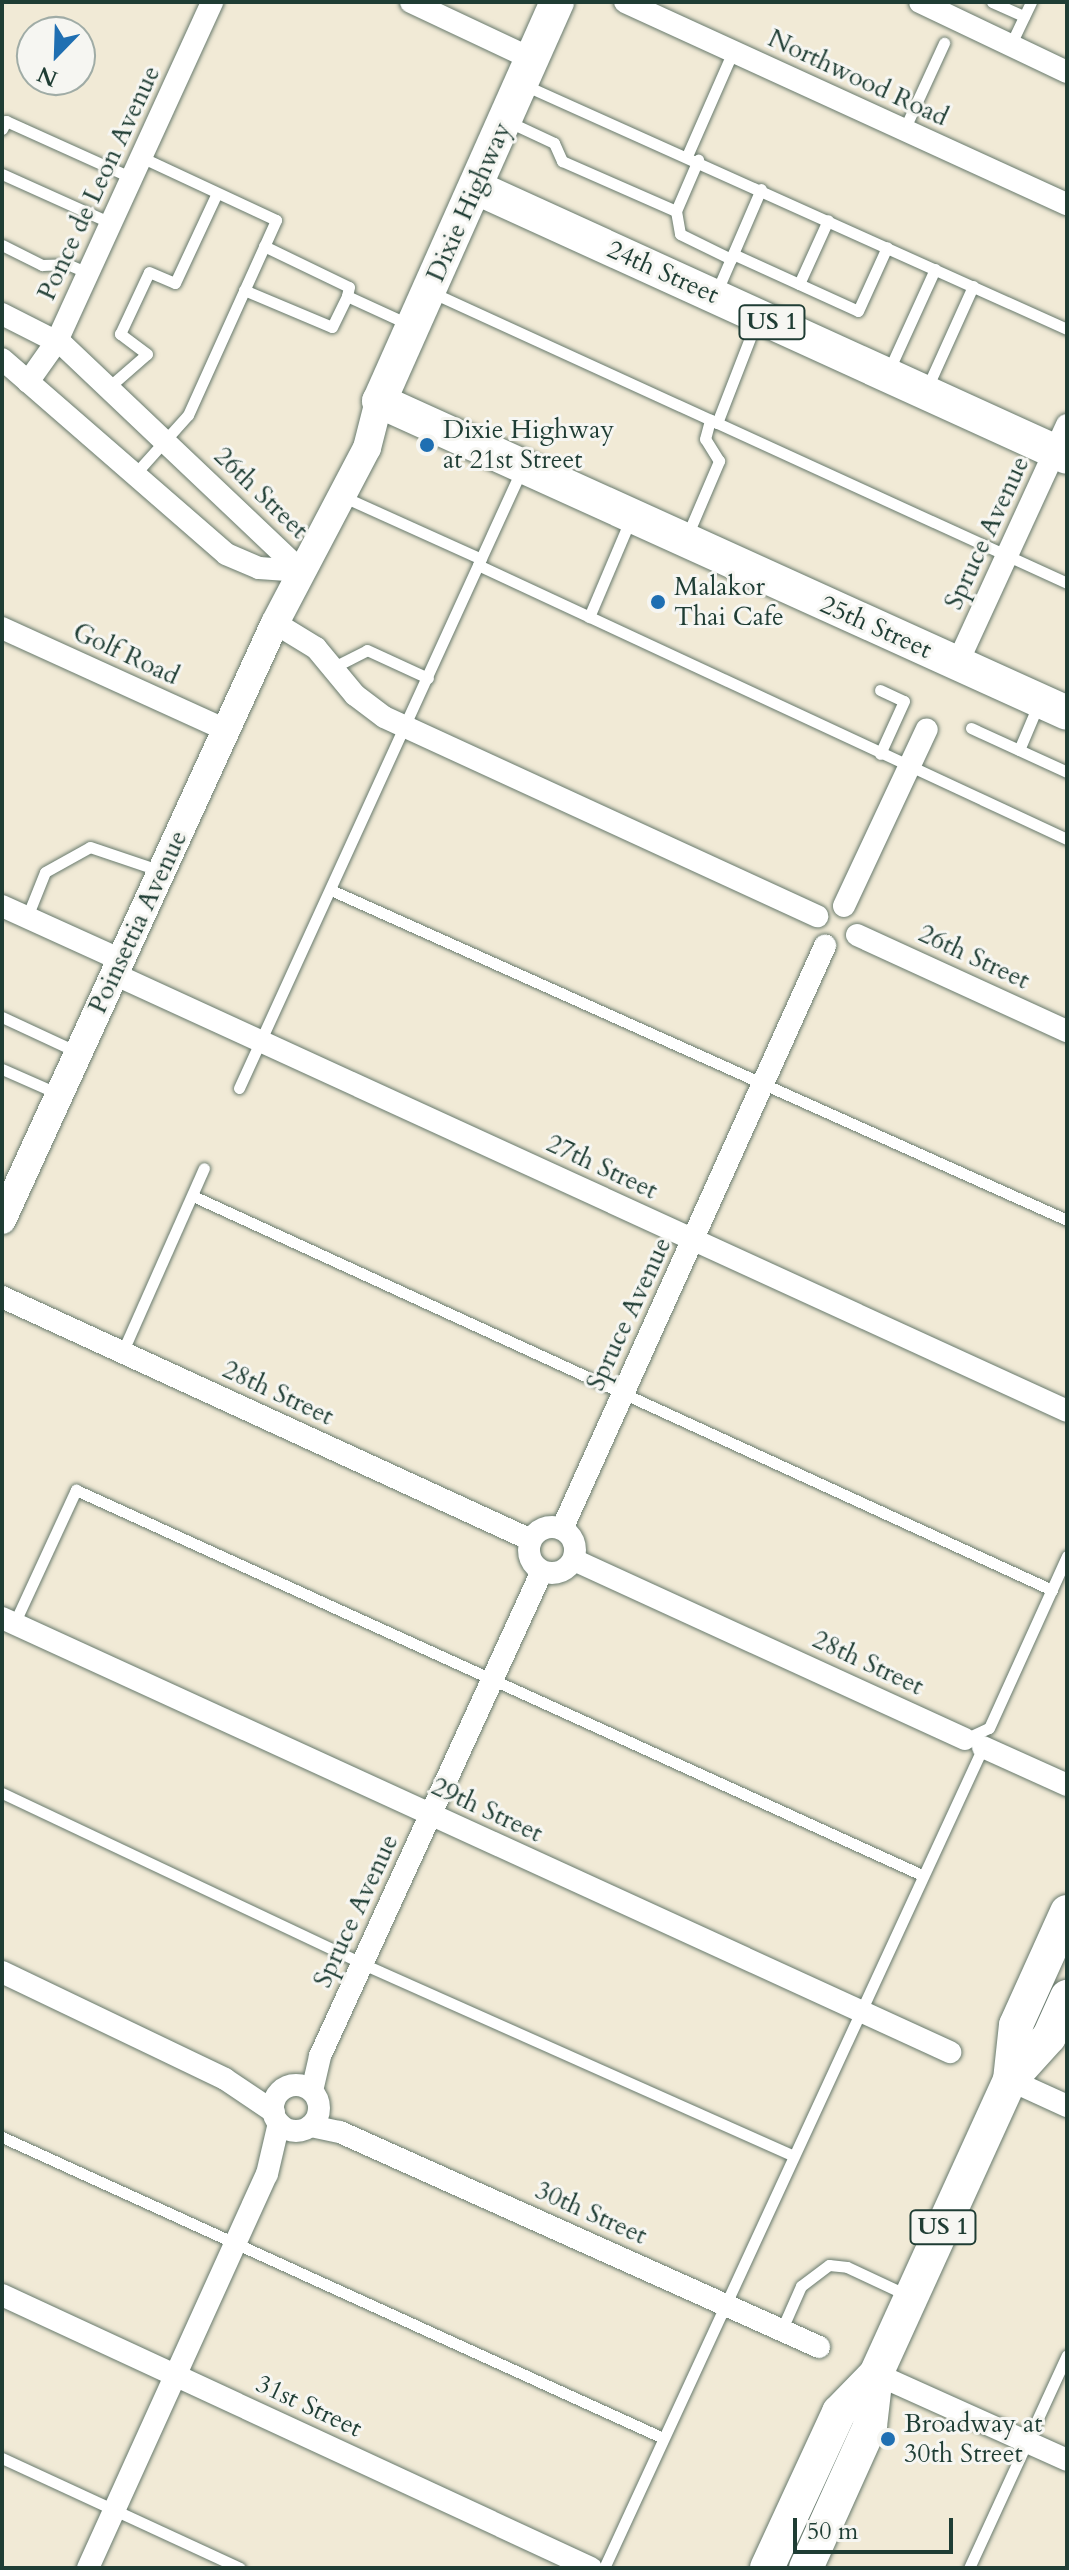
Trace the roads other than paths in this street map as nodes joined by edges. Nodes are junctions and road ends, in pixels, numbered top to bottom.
1 (212, 2) edge
2 (411, 2) edge
3 (557, 2) edge
4 (625, 2) edge
5 (920, 2) edge
6 (992, 2) edge
7 (1031, 2) edge
8 (1024, 16) junction
9 (944, 43) dead end
10 (1011, 44) junction
11 (733, 51) junction
12 (527, 72) junction
13 (1067, 72) edge
14 (506, 121) junction
15 (2, 129) edge
16 (904, 130) junction
17 (141, 157) junction
18 (693, 158) junction
19 (2, 174) edge
20 (132, 178) junction
21 (477, 188) junction
22 (761, 189) junction
23 (217, 193) junction
24 (1067, 204) edge
25 (676, 211) junction
26 (828, 220) junction
27 (111, 223) junction
28 (2, 245) edge
29 (264, 246) junction
30 (887, 247) junction
31 (732, 256) junction
32 (935, 269) junction
33 (88, 273) junction
34 (799, 284) junction
35 (973, 286) junction
36 (244, 290) junction
37 (429, 291) junction
38 (347, 296) junction
39 (715, 296) junction
40 (2, 314) edge
41 (759, 316) junction
42 (413, 326) junction
43 (1067, 329) edge
44 (57, 341) junction
45 (2, 359) edge
46 (887, 375) junction
47 (28, 382) junction
48 (109, 387) junction
49 (926, 392) junction
50 (379, 401) junction
51 (714, 422) junction
52 (165, 440) junction
53 (1063, 444) edge
54 (523, 467) junction
55 (135, 474) junction
56 (344, 497) junction
57 (632, 516) junction
58 (685, 540) junction
59 (1007, 556) junction
60 (480, 562) junction
61 (301, 571) junction
62 (1067, 583) edge
63 (589, 617) junction
64 (275, 623) junction
65 (2, 628) edge
66 (957, 664) junction
67 (332, 668) junction
68 (428, 678) junction
69 (880, 690) dead end
70 (1054, 707) edge
71 (405, 728) junction
72 (971, 728) dead end
73 (927, 729) dead end
74 (226, 730) junction
75 (1019, 750) junction
76 (880, 754) junction
77 (910, 767) junction
78 (1067, 772) edge
79 (1067, 839) edge
80 (162, 871) junction
81 (331, 890) junction
82 (2, 906) edge
83 (844, 906) junction
84 (817, 916) junction
85 (27, 917) junction
86 (857, 935) junction
87 (825, 946) junction
88 (118, 967) junction
89 (2, 1017) edge
90 (1067, 1031) edge
91 (262, 1042) junction
92 (79, 1053) junction
93 (2, 1069) edge
94 (766, 1082) junction
95 (239, 1088) dead end
96 (60, 1094) junction
97 (204, 1168) dead end
98 (193, 1196) junction
99 (2, 1220) edge
100 (1067, 1220) edge
101 (694, 1240) junction
102 (2, 1297) edge
103 (122, 1353) junction
104 (623, 1394) junction
105 (1067, 1411) edge
106 (562, 1529) junction
107 (531, 1540) junction
108 (1067, 1556) edge
109 (574, 1560) junction
110 (542, 1571) junction
111 (1052, 1590) junction
112 (8, 1621) edge
113 (491, 1683) junction
114 (974, 1743) junction
115 (1067, 1785) edge
116 (2, 1793) edge
117 (431, 1815) junction
118 (922, 1875) junction
119 (1067, 1912) edge
120 (363, 1964) junction
121 (2, 1972) edge
122 (1067, 1997) edge
123 (859, 2011) junction
124 (950, 2052) dead end
125 (1010, 2080) junction
126 (1067, 2106) edge
127 (296, 2108) junction
128 (2, 2137) edge
129 (792, 2155) junction
130 (235, 2244) junction
131 (2, 2295) edge
132 (911, 2297) junction
133 (724, 2303) junction
134 (782, 2329) junction
135 (819, 2347) dead end
136 (1067, 2355) edge
137 (876, 2374) junction
138 (176, 2375) junction
139 (663, 2438) junction
140 (1028, 2441) junction
141 (2, 2458) edge
142 (1067, 2460) edge
143 (114, 2509) junction
144 (88, 2568) edge
145 (240, 2568) edge
146 (591, 2568) edge
147 (604, 2568) edge
148 (767, 2568) edge
149 (806, 2568) edge
150 (969, 2568) edge

1 - 17 street, Ponce de Leon Avenue
2 - 12 street
3 - 12 main road, Dixie Highway
4 - 11 street, Northwood Road
5 - 10 street
6 - 8 lane
7 - 8 lane
8 - 10 lane
9 - 16 lane
10 - 13 street
11 - 16 street, Northwood Road
11 - 18 lane
12 - 14 main road, Dixie Highway
12 - 18 lane
14 - 21 main road, Dixie Highway
14 - 25 lane
15 - 20 lane
16 - 24 street, Northwood Road
17 - 20 street, Ponce de Leon Avenue
17 - 23 lane
18 - 22 lane
18 - 25 lane
19 - 27 lane
20 - 27 street, Ponce de Leon Avenue
21 - 37 main road, Dixie Highway
21 - 39 main road, 24th Street / US 1
22 - 26 lane
22 - 31 lane
23 - 29 lane
23 - 48 lane
25 - 31 lane
26 - 30 lane
26 - 34 lane
27 - 33 street, Ponce de Leon Avenue
28 - 33 lane
29 - 36 lane
29 - 38 lane
30 - 32 lane
30 - 34 lane
31 - 34 lane
31 - 39 lane
32 - 35 lane
32 - 46 lane
33 - 44 street, Ponce de Leon Avenue
35 - 43 lane
35 - 49 lane
36 - 38 lane
36 - 52 lane
37 - 42 main road, Dixie Highway
37 - 51 lane
38 - 42 lane
39 - 41 main road, 24th Street / US 1
40 - 44 street, 26th Street
41 - 46 main road, 24th Street / US 1
41 - 51 lane
42 - 50 main road, Dixie Highway
44 - 47 street, Ponce de Leon Avenue
44 - 48 street, 26th Street
45 - 47 street, 26th Street
46 - 49 main road, 24th Street / US 1
47 - 55 street, 26th Street
48 - 52 street, 26th Street
49 - 53 main road, 24th Street / US 1
50 - 54 main road, 25th Street
50 - 56 street, Dixie Highway
50 - 61 street, Dixie Highway
51 - 58 lane
51 - 59 lane
52 - 55 lane
52 - 61 street, 26th Street
53 - 59 street, Spruce Avenue
54 - 57 main road, 25th Street
54 - 60 lane
55 - 61 street, 26th Street
56 - 60 lane
56 - 61 street, Dixie Highway
57 - 58 main road, 25th Street
57 - 63 lane
58 - 66 main road, 25th Street
59 - 62 lane
59 - 66 street, Spruce Avenue
60 - 63 lane
60 - 68 lane
61 - 64 street, Dixie Highway
63 - 76 lane
64 - 67 street
64 - 74 street, Poinsettia Avenue
65 - 74 street, Golf Road
66 - 70 main road, 25th Street
67 - 68 lane
67 - 71 street
68 - 71 lane
69 - 76 lane
70 - 75 lane
71 - 81 lane
71 - 84 street
72 - 75 lane
73 - 77 street
74 - 80 street, Poinsettia Avenue
75 - 78 lane
76 - 77 lane
77 - 79 lane
77 - 83 street
80 - 85 lane
80 - 88 street, Poinsettia Avenue
81 - 91 lane
81 - 94 lane
82 - 85 street, 27th Street
83 - 84 street
83 - 86 street
84 - 87 street
85 - 88 street, 27th Street
86 - 87 street
86 - 90 street, 26th Street
87 - 94 street, Spruce Avenue
88 - 91 street, 27th Street
88 - 92 street, Poinsettia Avenue
89 - 92 lane
91 - 95 lane
91 - 101 street, 27th Street
92 - 96 street, Poinsettia Avenue
93 - 96 lane
94 - 100 lane
94 - 101 street, Spruce Avenue
96 - 99 street, Poinsettia Avenue
97 - 98 lane
98 - 103 lane
98 - 104 lane
101 - 104 street, Spruce Avenue
101 - 105 street, 27th Street
102 - 103 street, 28th Street
103 - 107 street, 28th Street
104 - 106 street, Spruce Avenue
104 - 111 lane
106 - 107 street
106 - 109 street
107 - 110 street
108 - 111 lane
109 - 110 street
109 - 114 street, 28th Street
110 - 113 street, Spruce Avenue
111 - 114 lane
112 - 113 lane
112 - 117 street, 29th Street
113 - 117 street, Spruce Avenue
113 - 118 lane
114 - 115 street, 28th Street
114 - 118 lane
116 - 120 lane
117 - 120 street, Spruce Avenue
117 - 123 street, 29th Street
118 - 123 lane
119 - 125 main road, US 1
120 - 127 street, Spruce Avenue
120 - 129 lane
121 - 127 street, 30th Street
122 - 125 main road, US 1
123 - 124 street, 29th Street
123 - 129 lane
125 - 126 street
125 - 132 main road, US 1
127 - 130 street, Spruce Avenue
127 - 133 street, 30th Street
128 - 130 lane
129 - 133 lane
130 - 138 street, Spruce Avenue
130 - 139 lane
131 - 138 street, 31st Street
132 - 134 lane
132 - 137 main road, US 1
133 - 134 street, 30th Street
133 - 139 lane
134 - 135 street, 30th Street
136 - 140 lane
137 - 140 street
137 - 148 main road, US 1
137 - 149 main road, US 1
138 - 143 street, Spruce Avenue
138 - 146 street, 31st Street
139 - 147 lane
140 - 142 street
140 - 150 lane
141 - 143 lane
143 - 144 street, Spruce Avenue
143 - 145 lane

